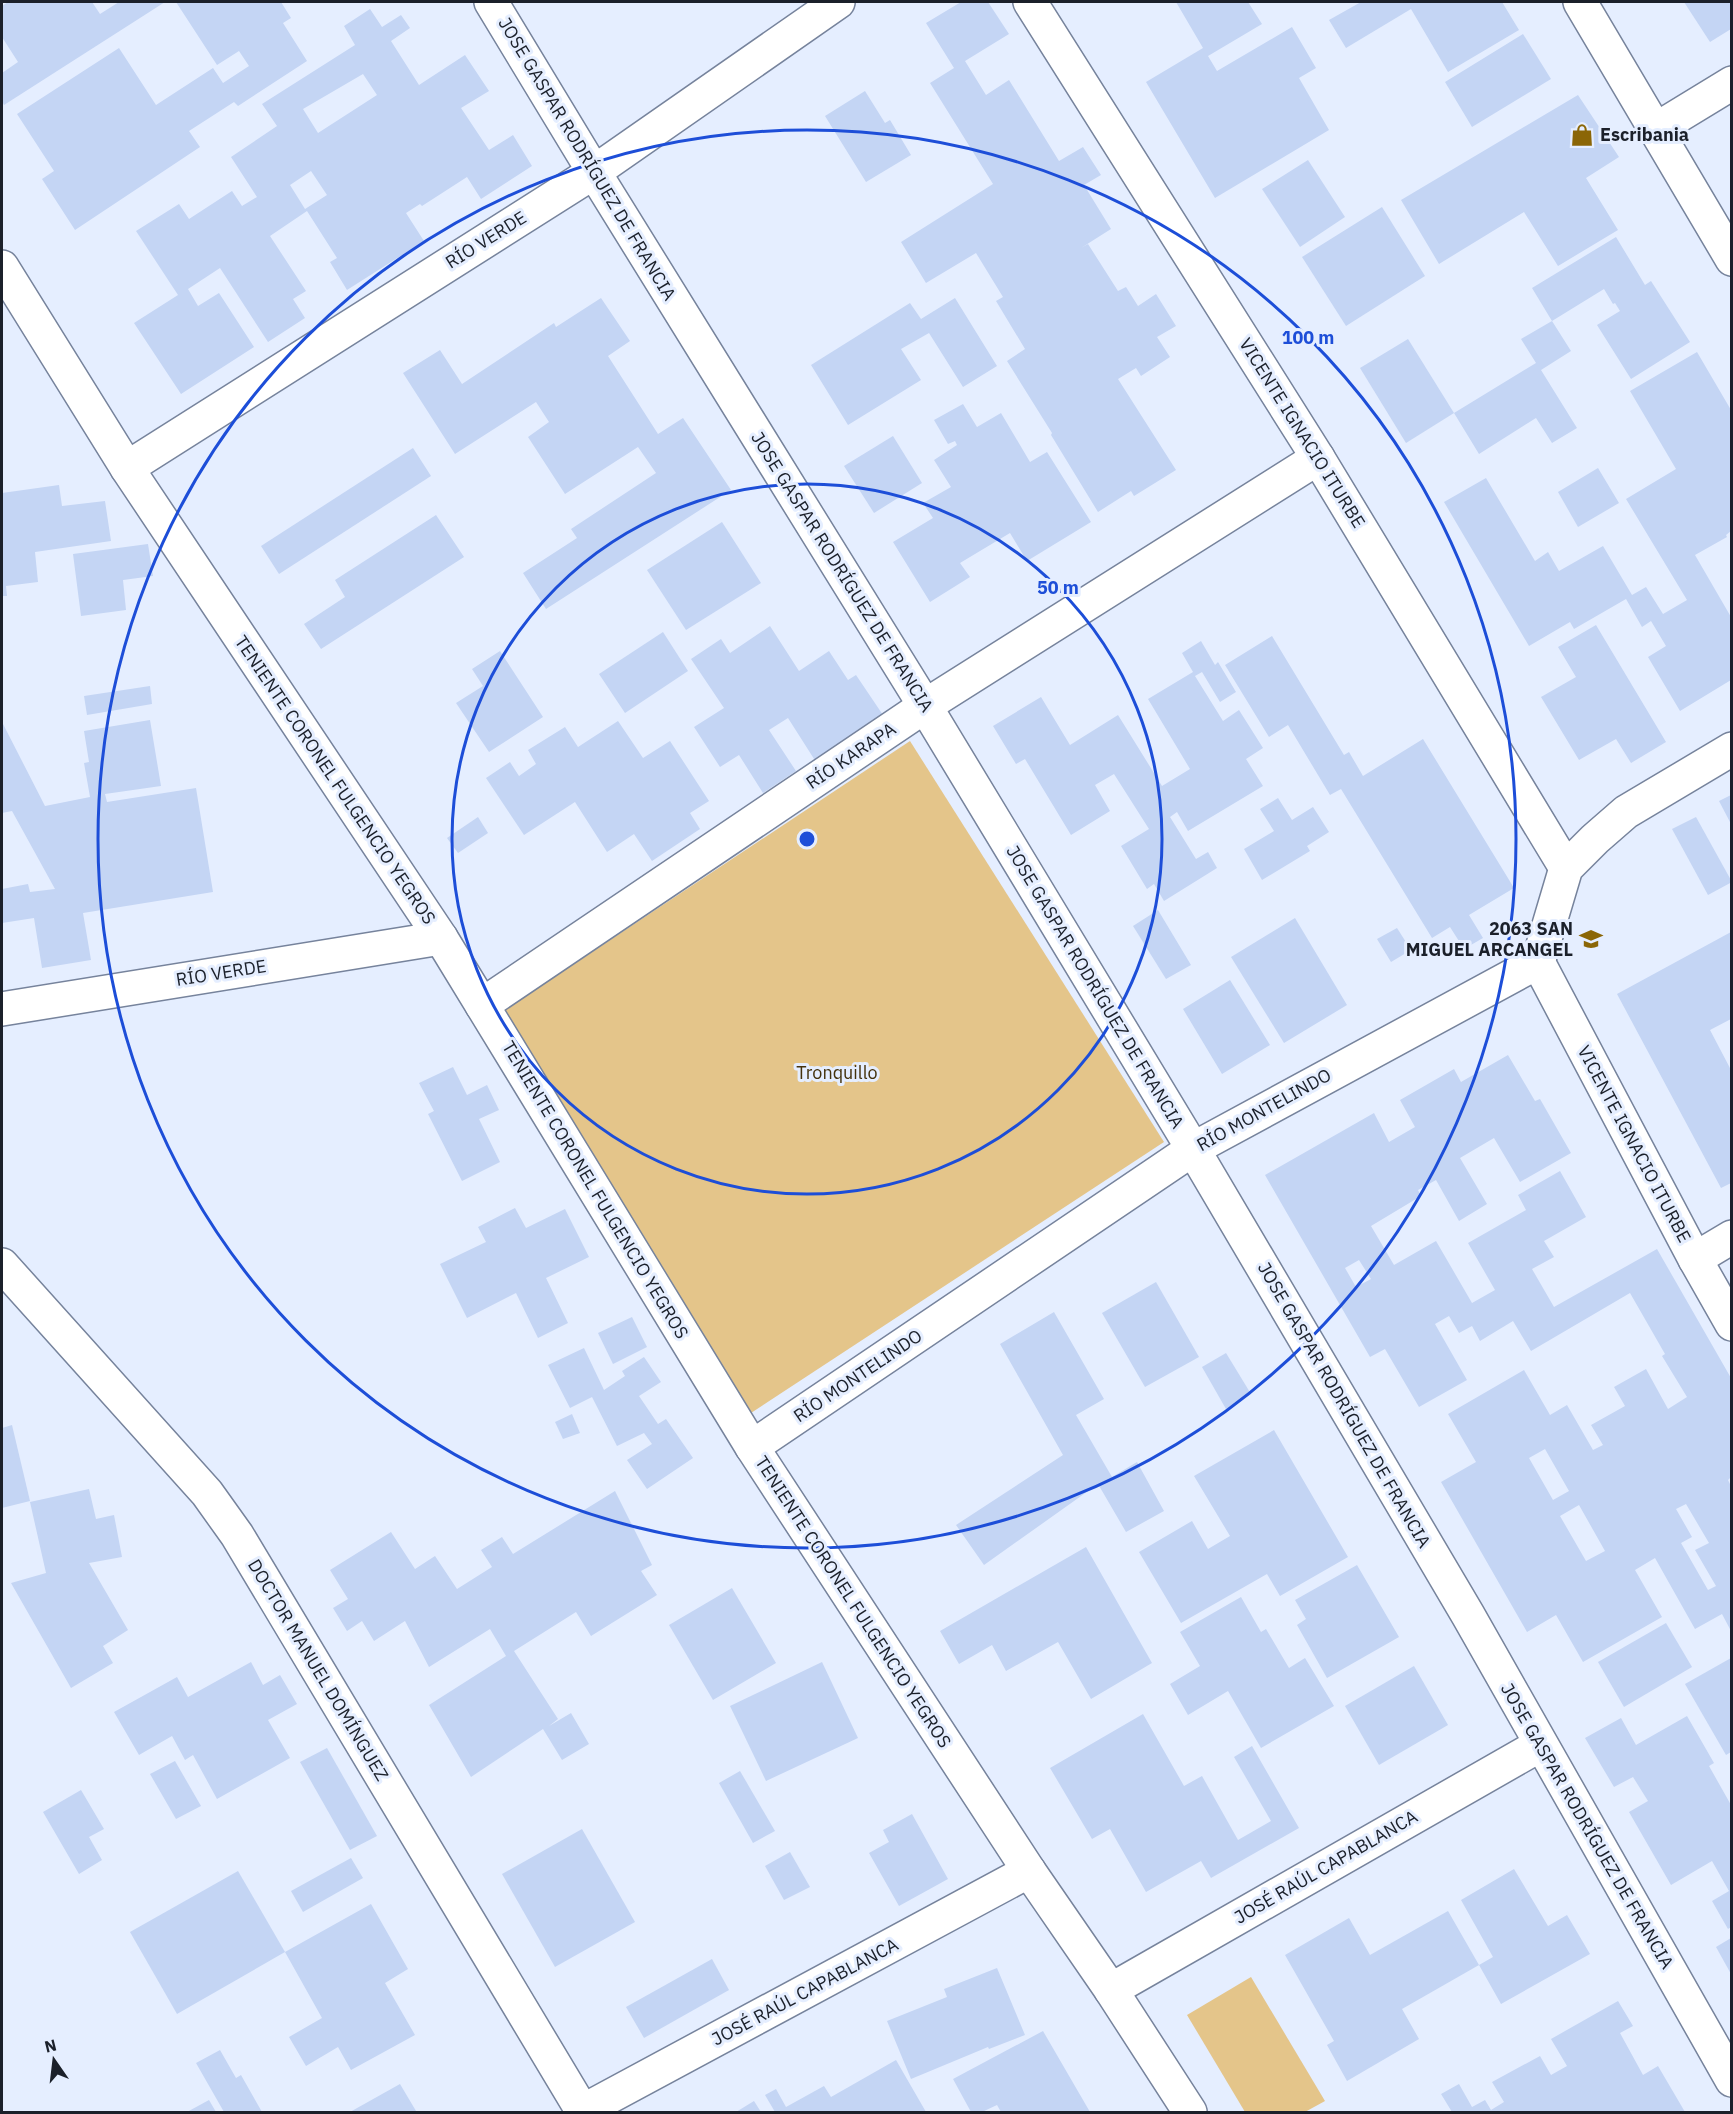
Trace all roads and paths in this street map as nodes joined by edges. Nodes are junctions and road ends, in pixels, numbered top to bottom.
1 (491, 2) edge
2 (838, 2) edge
3 (1030, 2) edge
4 (1580, 2) edge
5 (1731, 83) edge
6 (1655, 130) junction
7 (594, 172) junction
8 (1731, 259) edge
9 (2, 267) edge
10 (1318, 458) junction
11 (127, 468) junction
12 (925, 706) junction
13 (1731, 749) edge
14 (1566, 868) junction
15 (441, 938) junction
16 (1538, 962) junction
17 (482, 1005) junction
18 (2, 1009) edge
19 (1193, 1149) junction
20 (1731, 1237) edge
21 (1695, 1258) junction
22 (2, 1265) edge
23 (1731, 1324) edge
24 (752, 1448) junction
25 (1540, 1745) junction
26 (1029, 1871) junction
27 (1111, 1990) junction
28 (1727, 2060) edge
29 (582, 2112) edge
30 (1190, 2112) edge

1 - 7 street, JOSE GASPAR RODRÍGUEZ DE FRANCIA
2 - 7 street, RÍO VERDE
3 - 10 street, VICENTE IGNACIO ITURBE
4 - 6 street
5 - 6 street
6 - 8 street
7 - 11 street, RÍO VERDE
7 - 12 street, JOSE GASPAR RODRÍGUEZ DE FRANCIA
9 - 11 street, TENIENTE CORONEL FULGENCIO YEGROS
10 - 12 street, RÍO KARAPA
10 - 14 street, VICENTE IGNACIO ITURBE
11 - 15 street, TENIENTE CORONEL FULGENCIO YEGROS
12 - 17 street, RÍO KARAPA
12 - 19 street, JOSE GASPAR RODRÍGUEZ DE FRANCIA
13 - 14 street
14 - 16 street
15 - 17 street, TENIENTE CORONEL FULGENCIO YEGROS
15 - 18 street, RÍO VERDE
16 - 19 street, RÍO MONTELINDO
16 - 21 street, VICENTE IGNACIO ITURBE
17 - 24 street, TENIENTE CORONEL FULGENCIO YEGROS
19 - 24 street, RÍO MONTELINDO
19 - 25 street, JOSE GASPAR RODRÍGUEZ DE FRANCIA
20 - 21 street
21 - 23 street, VICENTE IGNACIO ITURBE
22 - 29 street, DOCTOR MANUEL DOMÍNGUEZ
24 - 26 street, TENIENTE CORONEL FULGENCIO YEGROS
25 - 27 street, JOSÉ RAÚL CAPABLANCA
25 - 28 street, JOSE GASPAR RODRÍGUEZ DE FRANCIA
26 - 27 street, TENIENTE CORONEL FULGENCIO YEGROS
26 - 29 street, JOSÉ RAÚL CAPABLANCA
27 - 30 street, TENIENTE CORONEL FULGENCIO YEGROS

